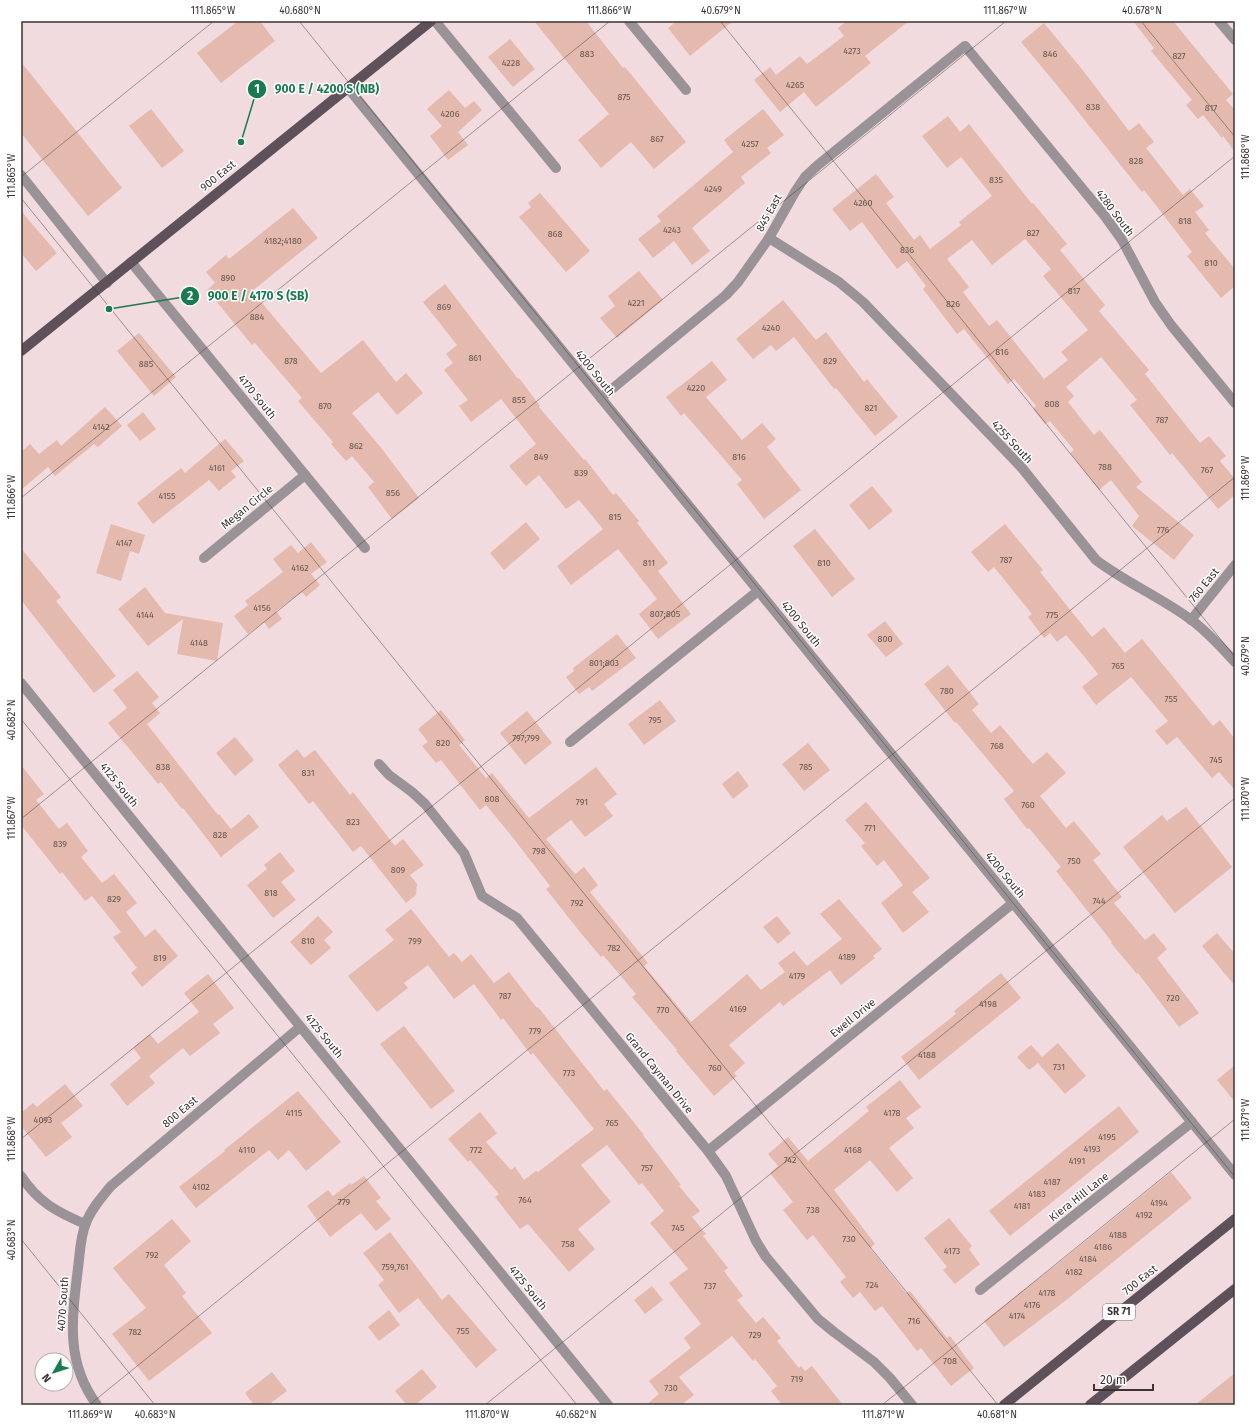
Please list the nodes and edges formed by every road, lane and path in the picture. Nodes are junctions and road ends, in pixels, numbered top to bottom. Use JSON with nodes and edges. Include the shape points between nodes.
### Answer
{"nodes":[{"id":1,"x":431,"y":21,"type":"edge"},
{"id":2,"x":435,"y":21,"type":"edge"},
{"id":3,"x":630,"y":21,"type":"edge"},
{"id":4,"x":1219,"y":21,"type":"edge"},
{"id":5,"x":1235,"y":40,"type":"edge"},
{"id":6,"x":965,"y":46,"type":"joint"},
{"id":7,"x":348,"y":88,"type":"junction"},
{"id":8,"x":686,"y":90,"type":"dead end"},
{"id":9,"x":556,"y":168,"type":"dead end"},
{"id":10,"x":21,"y":175,"type":"edge"},
{"id":11,"x":769,"y":238,"type":"junction"},
{"id":12,"x":131,"y":262,"type":"junction"},
{"id":13,"x":107,"y":282,"type":"junction"},
{"id":14,"x":21,"y":351,"type":"edge"},
{"id":15,"x":600,"y":398,"type":"junction"},
{"id":16,"x":1235,"y":403,"type":"edge"},
{"id":17,"x":305,"y":475,"type":"junction"},
{"id":18,"x":365,"y":548,"type":"dead end"},
{"id":19,"x":204,"y":558,"type":"dead end"},
{"id":20,"x":1235,"y":565,"type":"edge"},
{"id":21,"x":758,"y":591,"type":"junction"},
{"id":22,"x":1191,"y":620,"type":"junction"},
{"id":23,"x":1235,"y":662,"type":"edge"},
{"id":24,"x":21,"y":683,"type":"edge"},
{"id":25,"x":570,"y":742,"type":"dead end"},
{"id":26,"x":379,"y":764,"type":"dead end"},
{"id":27,"x":1013,"y":903,"type":"junction"},
{"id":28,"x":300,"y":1027,"type":"junction"},
{"id":29,"x":1192,"y":1122,"type":"junction"},
{"id":30,"x":708,"y":1151,"type":"junction"},
{"id":31,"x":1235,"y":1175,"type":"edge"},
{"id":32,"x":21,"y":1176,"type":"edge"},
{"id":33,"x":1235,"y":1219,"type":"edge"},
{"id":34,"x":85,"y":1224,"type":"junction"},
{"id":35,"x":1235,"y":1289,"type":"edge"},
{"id":36,"x":980,"y":1290,"type":"dead end"},
{"id":37,"x":97,"y":1405,"type":"edge"},
{"id":38,"x":608,"y":1405,"type":"edge"},
{"id":39,"x":912,"y":1405,"type":"edge"},
{"id":40,"x":1004,"y":1405,"type":"edge"},
{"id":41,"x":1090,"y":1405,"type":"edge"}],
"edges":[{"from":1,"to":7,"type":"main road","name":"900 East"},
{"from":2,"to":9,"type":"street"},
{"from":3,"to":8,"type":"street"},
{"from":4,"to":5,"type":"street"},
{"from":6,"to":11,"type":"street","name":"845 East","via":[[805,177]]},
{"from":6,"to":16,"type":"street","name":"4280 South","via":[[1104,216],[1122,240],[1155,302],[1171,325]]},
{"from":7,"to":12,"type":"main road","name":"900 East"},
{"from":7,"to":15,"type":"street","name":"4200 South"},
{"from":10,"to":13,"type":"street"},
{"from":11,"to":15,"type":"street","name":"845 East","via":[[726,295]]},
{"from":11,"to":22,"type":"street","name":"4255 South","via":[[839,282],[862,302],[1022,468],[1096,560]]},
{"from":12,"to":13,"type":"main road","name":"900 East"},
{"from":12,"to":17,"type":"street","name":"4170 South"},
{"from":13,"to":14,"type":"main road","name":"900 East"},
{"from":15,"to":21,"type":"street","name":"4200 South"},
{"from":17,"to":18,"type":"street","name":"4170 South"},
{"from":17,"to":19,"type":"street","name":"Megan Circle"},
{"from":20,"to":22,"type":"street","name":"760 East"},
{"from":21,"to":25,"type":"street"},
{"from":21,"to":27,"type":"street","name":"4200 South"},
{"from":22,"to":23,"type":"street","name":"4255 South","via":[[1214,639]]},
{"from":24,"to":28,"type":"street","name":"4125 South"},
{"from":26,"to":30,"type":"street","name":"Grand Cayman Drive","via":[[425,804],[464,853],[482,896],[517,918]]},
{"from":27,"to":29,"type":"street","name":"4200 South"},
{"from":27,"to":30,"type":"street","name":"Ewell Drive"},
{"from":28,"to":34,"type":"street","name":"800 East","via":[[112,1186],[96,1204]]},
{"from":28,"to":38,"type":"street","name":"4125 South"},
{"from":29,"to":31,"type":"street","name":"4200 South"},
{"from":29,"to":36,"type":"street","name":"Kiera Hill Lane"},
{"from":30,"to":39,"type":"street","name":"Grand Cayman Drive","via":[[726,1176],[766,1257],[818,1319],[874,1362]]},
{"from":32,"to":34,"type":"street","via":[[42,1201],[60,1213]]},
{"from":33,"to":40,"type":"main road","name":"700 East","number":"SR 71"},
{"from":34,"to":37,"type":"street","name":"4070 South","via":[[72,1333],[76,1366],[88,1393]]},
{"from":35,"to":41,"type":"main road"}]}
